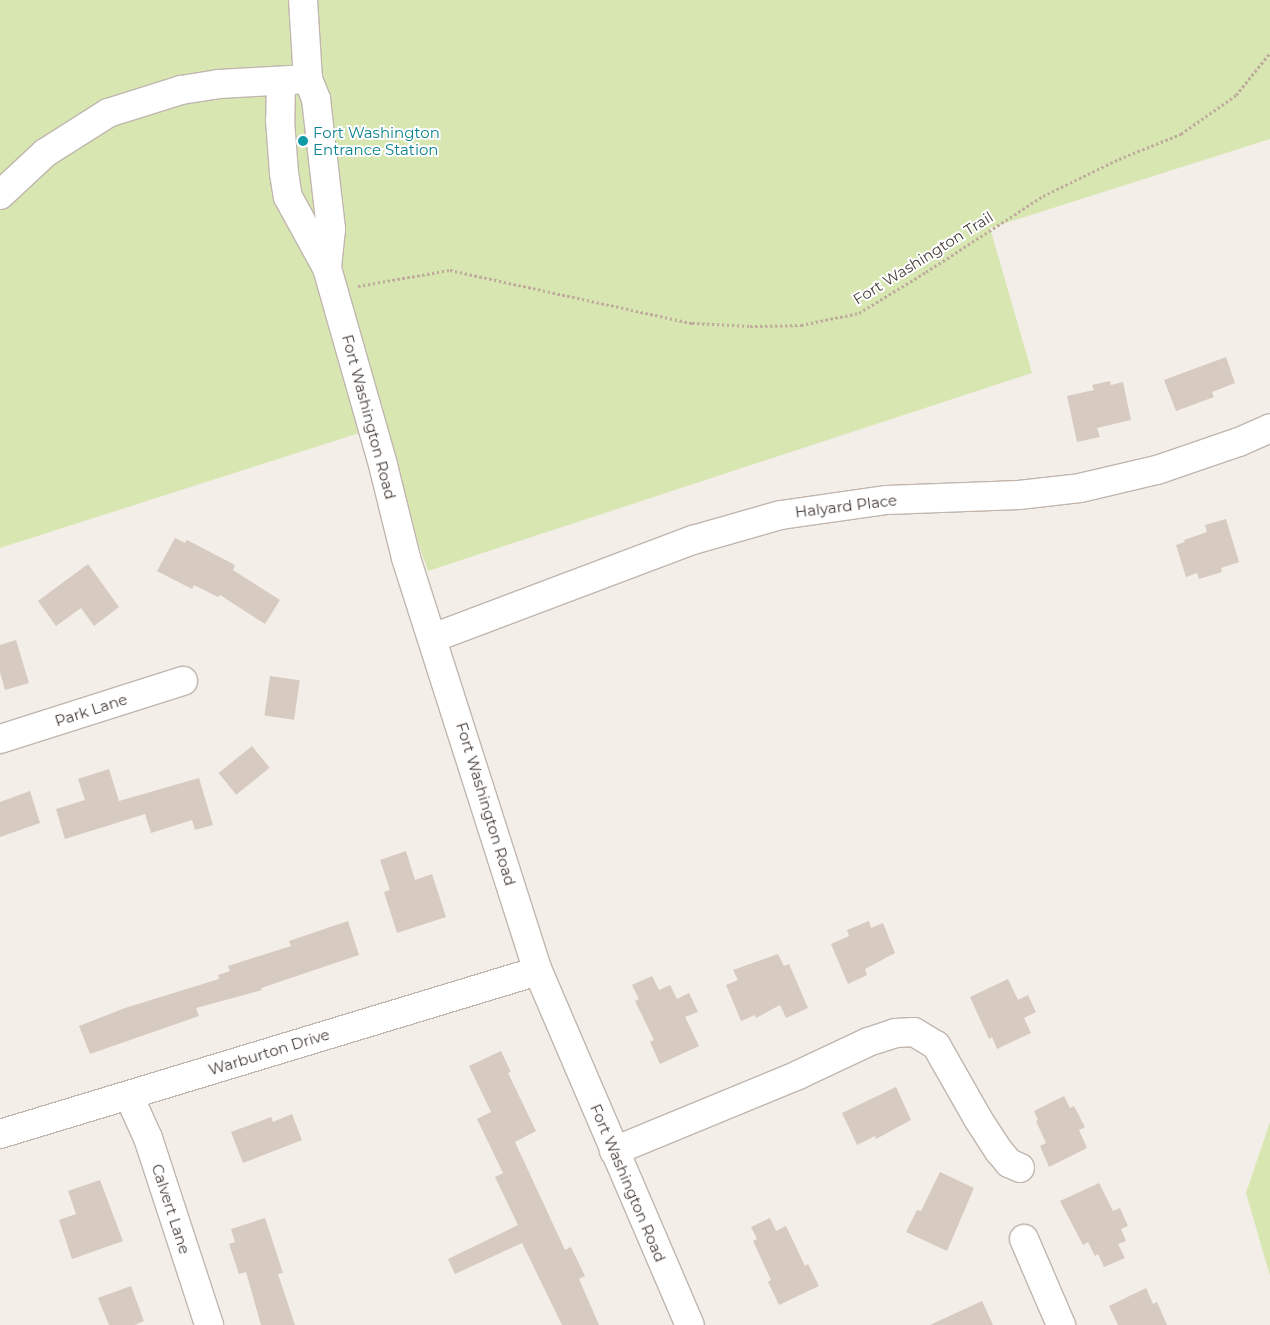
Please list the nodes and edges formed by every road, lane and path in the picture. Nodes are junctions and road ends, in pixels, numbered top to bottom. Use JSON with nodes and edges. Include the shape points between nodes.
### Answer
{"nodes":[{"id":1,"x":303,"y":0,"type":"edge"},
{"id":2,"x":1270,"y":53,"type":"edge"},
{"id":3,"x":308,"y":78,"type":"junction"},
{"id":4,"x":281,"y":81,"type":"junction"},
{"id":5,"x":324,"y":169,"type":"junction"},
{"id":6,"x":284,"y":173,"type":"junction"},
{"id":7,"x":0,"y":195,"type":"edge"},
{"id":8,"x":330,"y":279,"type":"junction"},
{"id":9,"x":1270,"y":428,"type":"edge"},
{"id":10,"x":433,"y":638,"type":"junction"},
{"id":11,"x":182,"y":681,"type":"dead end"},
{"id":12,"x":0,"y":739,"type":"edge"},
{"id":13,"x":538,"y":971,"type":"junction"},
{"id":14,"x":129,"y":1096,"type":"junction"},
{"id":15,"x":0,"y":1134,"type":"edge"},
{"id":16,"x":614,"y":1150,"type":"junction"},
{"id":17,"x":1020,"y":1168,"type":"dead end"},
{"id":18,"x":1024,"y":1239,"type":"dead end"},
{"id":19,"x":209,"y":1325,"type":"edge"},
{"id":20,"x":690,"y":1325,"type":"edge"},
{"id":21,"x":1061,"y":1325,"type":"edge"}],
"edges":[{"from":1,"to":3,"type":"street","name":"Fort Washington Road"},
{"from":2,"to":8,"type":"path","name":"Fort Washington Trail","via":[[1236,94],[1181,134],[1119,159],[1043,196],[859,312],[801,325],[692,323],[450,270]]},
{"from":3,"to":4,"type":"street"},
{"from":3,"to":5,"type":"street","name":"Fort Washington Road","via":[[316,99]]},
{"from":4,"to":6,"type":"street","name":"Fort Washington Road"},
{"from":4,"to":7,"type":"street","via":[[219,84],[181,90],[108,113],[45,153]]},
{"from":5,"to":6,"type":"street"},
{"from":5,"to":8,"type":"street","name":"Fort Washington Road","via":[[331,229]]},
{"from":6,"to":8,"type":"street","name":"Fort Washington Road","via":[[288,197]]},
{"from":8,"to":10,"type":"street","name":"Fort Washington Road","via":[[406,558]]},
{"from":9,"to":10,"type":"street","name":"Halyard Place","via":[[1156,470],[1080,488],[1019,495],[887,500],[781,515],[693,540]]},
{"from":10,"to":13,"type":"street","name":"Fort Washington Road"},
{"from":11,"to":12,"type":"street","name":"Park Lane"},
{"from":13,"to":14,"type":"street","name":"Warburton Drive"},
{"from":13,"to":16,"type":"street","name":"Fort Washington Road"},
{"from":14,"to":15,"type":"street","name":"Warburton Drive"},
{"from":14,"to":19,"type":"street","name":"Calvert Lane","via":[[148,1138]]},
{"from":16,"to":17,"type":"street","via":[[798,1075],[868,1042],[895,1033],[914,1032],[936,1045],[999,1151],[1009,1163]]},
{"from":16,"to":20,"type":"street","name":"Fort Washington Road"},
{"from":18,"to":21,"type":"street"}]}
